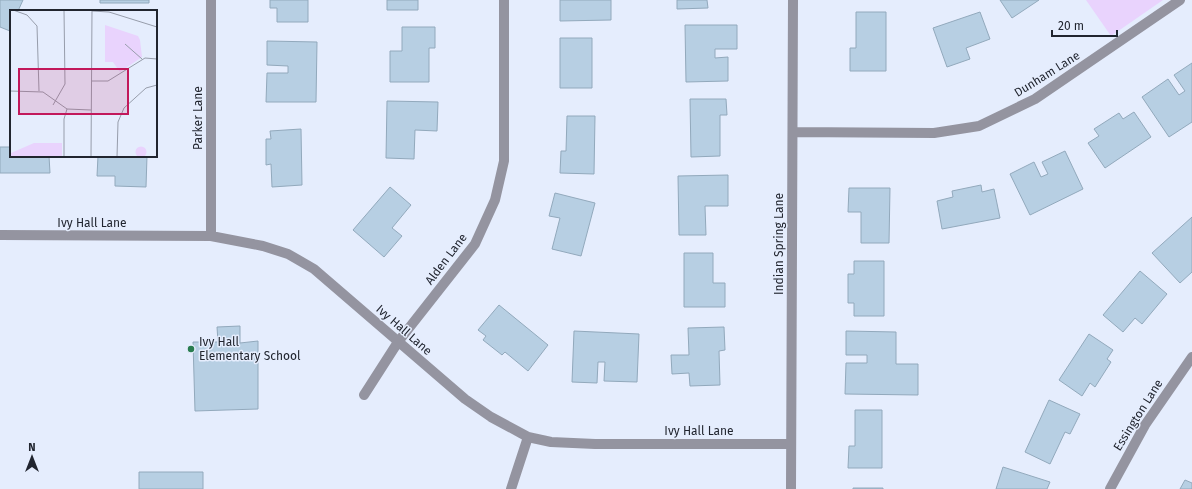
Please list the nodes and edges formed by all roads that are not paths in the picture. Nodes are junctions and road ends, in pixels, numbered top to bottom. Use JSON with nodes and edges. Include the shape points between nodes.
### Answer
{"nodes":[{"id":1,"x":211,"y":0,"type":"edge"},
{"id":2,"x":504,"y":0,"type":"edge"},
{"id":3,"x":793,"y":0,"type":"edge"},
{"id":4,"x":1180,"y":0,"type":"edge"},
{"id":5,"x":792,"y":132,"type":"junction"},
{"id":6,"x":0,"y":235,"type":"edge"},
{"id":7,"x":211,"y":236,"type":"junction"},
{"id":8,"x":398,"y":342,"type":"junction"},
{"id":9,"x":1192,"y":356,"type":"edge"},
{"id":10,"x":364,"y":395,"type":"dead end"},
{"id":11,"x":528,"y":437,"type":"junction"},
{"id":12,"x":791,"y":444,"type":"junction"},
{"id":13,"x":511,"y":489,"type":"edge"},
{"id":14,"x":791,"y":489,"type":"edge"},
{"id":15,"x":1110,"y":489,"type":"edge"}],
"edges":[{"from":1,"to":7,"type":"street","name":"Parker Lane"},
{"from":2,"to":8,"type":"street","name":"Alden Lane","via":[[504,161],[495,200],[475,244]]},
{"from":3,"to":5,"type":"street","name":"Indian Spring Lane"},
{"from":4,"to":5,"type":"street","name":"Dunham Lane","via":[[1035,99],[979,126],[934,133]]},
{"from":5,"to":12,"type":"street","name":"Indian Spring Lane"},
{"from":6,"to":7,"type":"street","name":"Ivy Hall Lane"},
{"from":7,"to":8,"type":"street","name":"Ivy Hall Lane","via":[[263,246],[288,254],[314,269]]},
{"from":8,"to":10,"type":"street","name":"Alden Lane"},
{"from":8,"to":11,"type":"street","name":"Ivy Hall Lane","via":[[465,399]]},
{"from":9,"to":15,"type":"street","name":"Essington Lane","via":[[1145,425]]},
{"from":11,"to":12,"type":"street","name":"Ivy Hall Lane","via":[[551,442],[595,444]]},
{"from":11,"to":13,"type":"street"},
{"from":12,"to":14,"type":"street","name":"Indian Spring Lane"}]}
